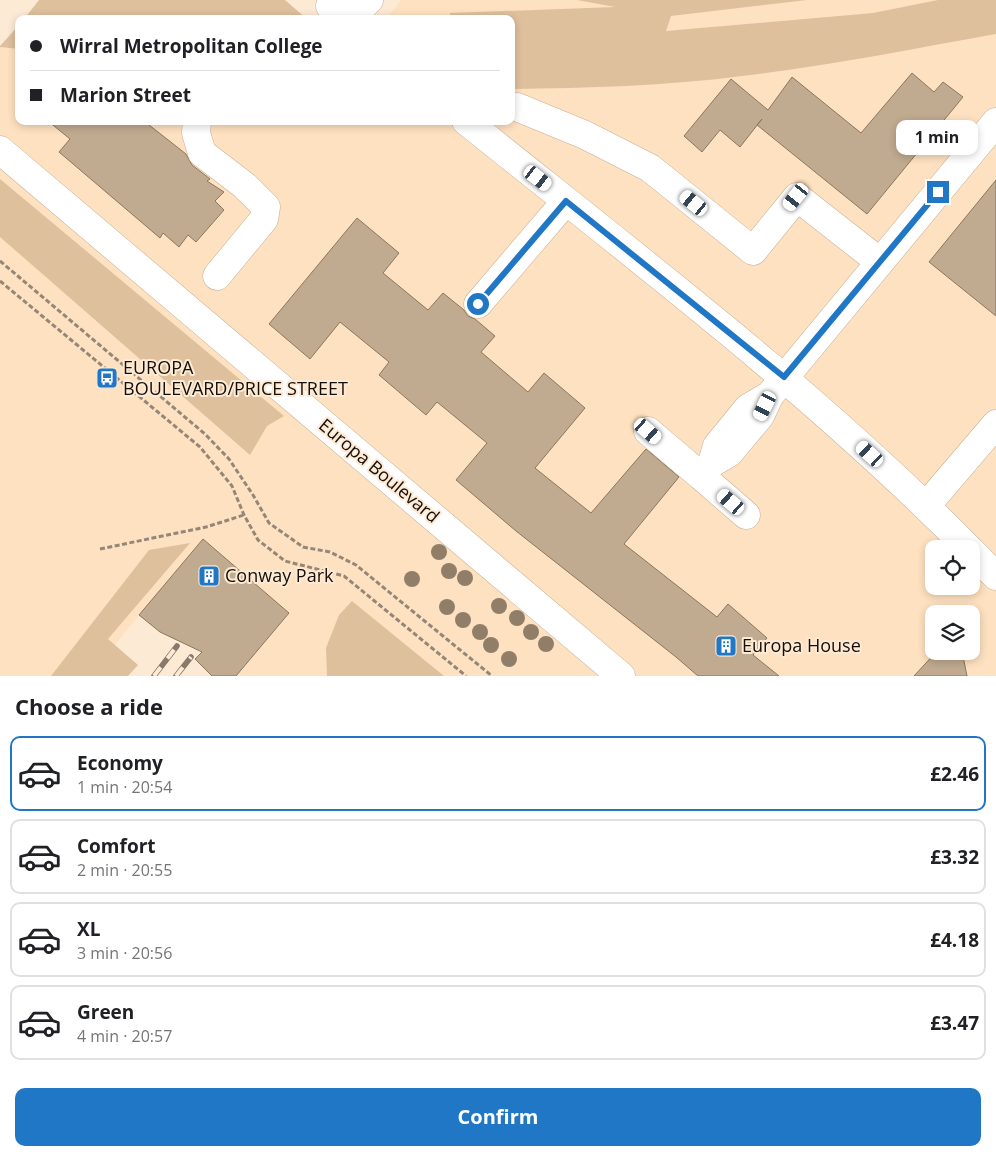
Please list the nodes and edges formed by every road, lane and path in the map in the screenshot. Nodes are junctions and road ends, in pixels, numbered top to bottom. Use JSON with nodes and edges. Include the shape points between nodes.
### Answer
{"nodes":[{"id":1,"x":517,"y":107,"type":"dead end"},
{"id":2,"x":996,"y":122,"type":"edge"},
{"id":3,"x":197,"y":125,"type":"edge"},
{"id":4,"x":471,"y":125,"type":"edge"},
{"id":5,"x":0,"y":150,"type":"edge"},
{"id":6,"x":566,"y":201,"type":"junction"},
{"id":7,"x":0,"y":261,"type":"edge"},
{"id":8,"x":880,"y":262,"type":"junction"},
{"id":9,"x":217,"y":276,"type":"dead end"},
{"id":10,"x":0,"y":281,"type":"edge"},
{"id":11,"x":478,"y":304,"type":"dead end"},
{"id":12,"x":777,"y":386,"type":"junction"},
{"id":13,"x":996,"y":424,"type":"edge"},
{"id":14,"x":648,"y":431,"type":"dead end"},
{"id":15,"x":706,"y":470,"type":"junction"},
{"id":16,"x":926,"y":506,"type":"junction"},
{"id":17,"x":244,"y":515,"type":"junction"},
{"id":18,"x":746,"y":515,"type":"dead end"},
{"id":19,"x":960,"y":540,"type":"edge"},
{"id":20,"x":100,"y":549,"type":"dead end"},
{"id":21,"x":980,"y":560,"type":"edge"},
{"id":22,"x":996,"y":576,"type":"edge"},
{"id":23,"x":466,"y":676,"type":"edge"},
{"id":24,"x":492,"y":676,"type":"edge"},
{"id":25,"x":621,"y":676,"type":"edge"}],
"edges":[{"from":1,"to":8,"type":"street","via":[[584,134],[650,168],[752,251],[796,197]]},
{"from":2,"to":8,"type":"street"},
{"from":3,"to":9,"type":"street","via":[[202,153],[245,186],[266,208],[264,219]]},
{"from":4,"to":6,"type":"street"},
{"from":5,"to":25,"type":"street","name":"Europa Boulevard"},
{"from":6,"to":11,"type":"street"},
{"from":6,"to":12,"type":"street"},
{"from":7,"to":24,"type":"path","via":[[205,434],[229,460],[268,523],[303,547],[330,552],[356,565]]},
{"from":8,"to":12,"type":"street"},
{"from":10,"to":17,"type":"path","via":[[200,447],[232,486]]},
{"from":12,"to":15,"type":"street","via":[[760,416],[729,453]]},
{"from":12,"to":16,"type":"street"},
{"from":13,"to":16,"type":"street"},
{"from":14,"to":15,"type":"street"},
{"from":15,"to":18,"type":"street"},
{"from":16,"to":19,"type":"street"},
{"from":17,"to":20,"type":"path","via":[[206,527]]},
{"from":17,"to":23,"type":"path","via":[[258,540],[285,561],[344,576]]},
{"from":21,"to":22,"type":"street"}]}
